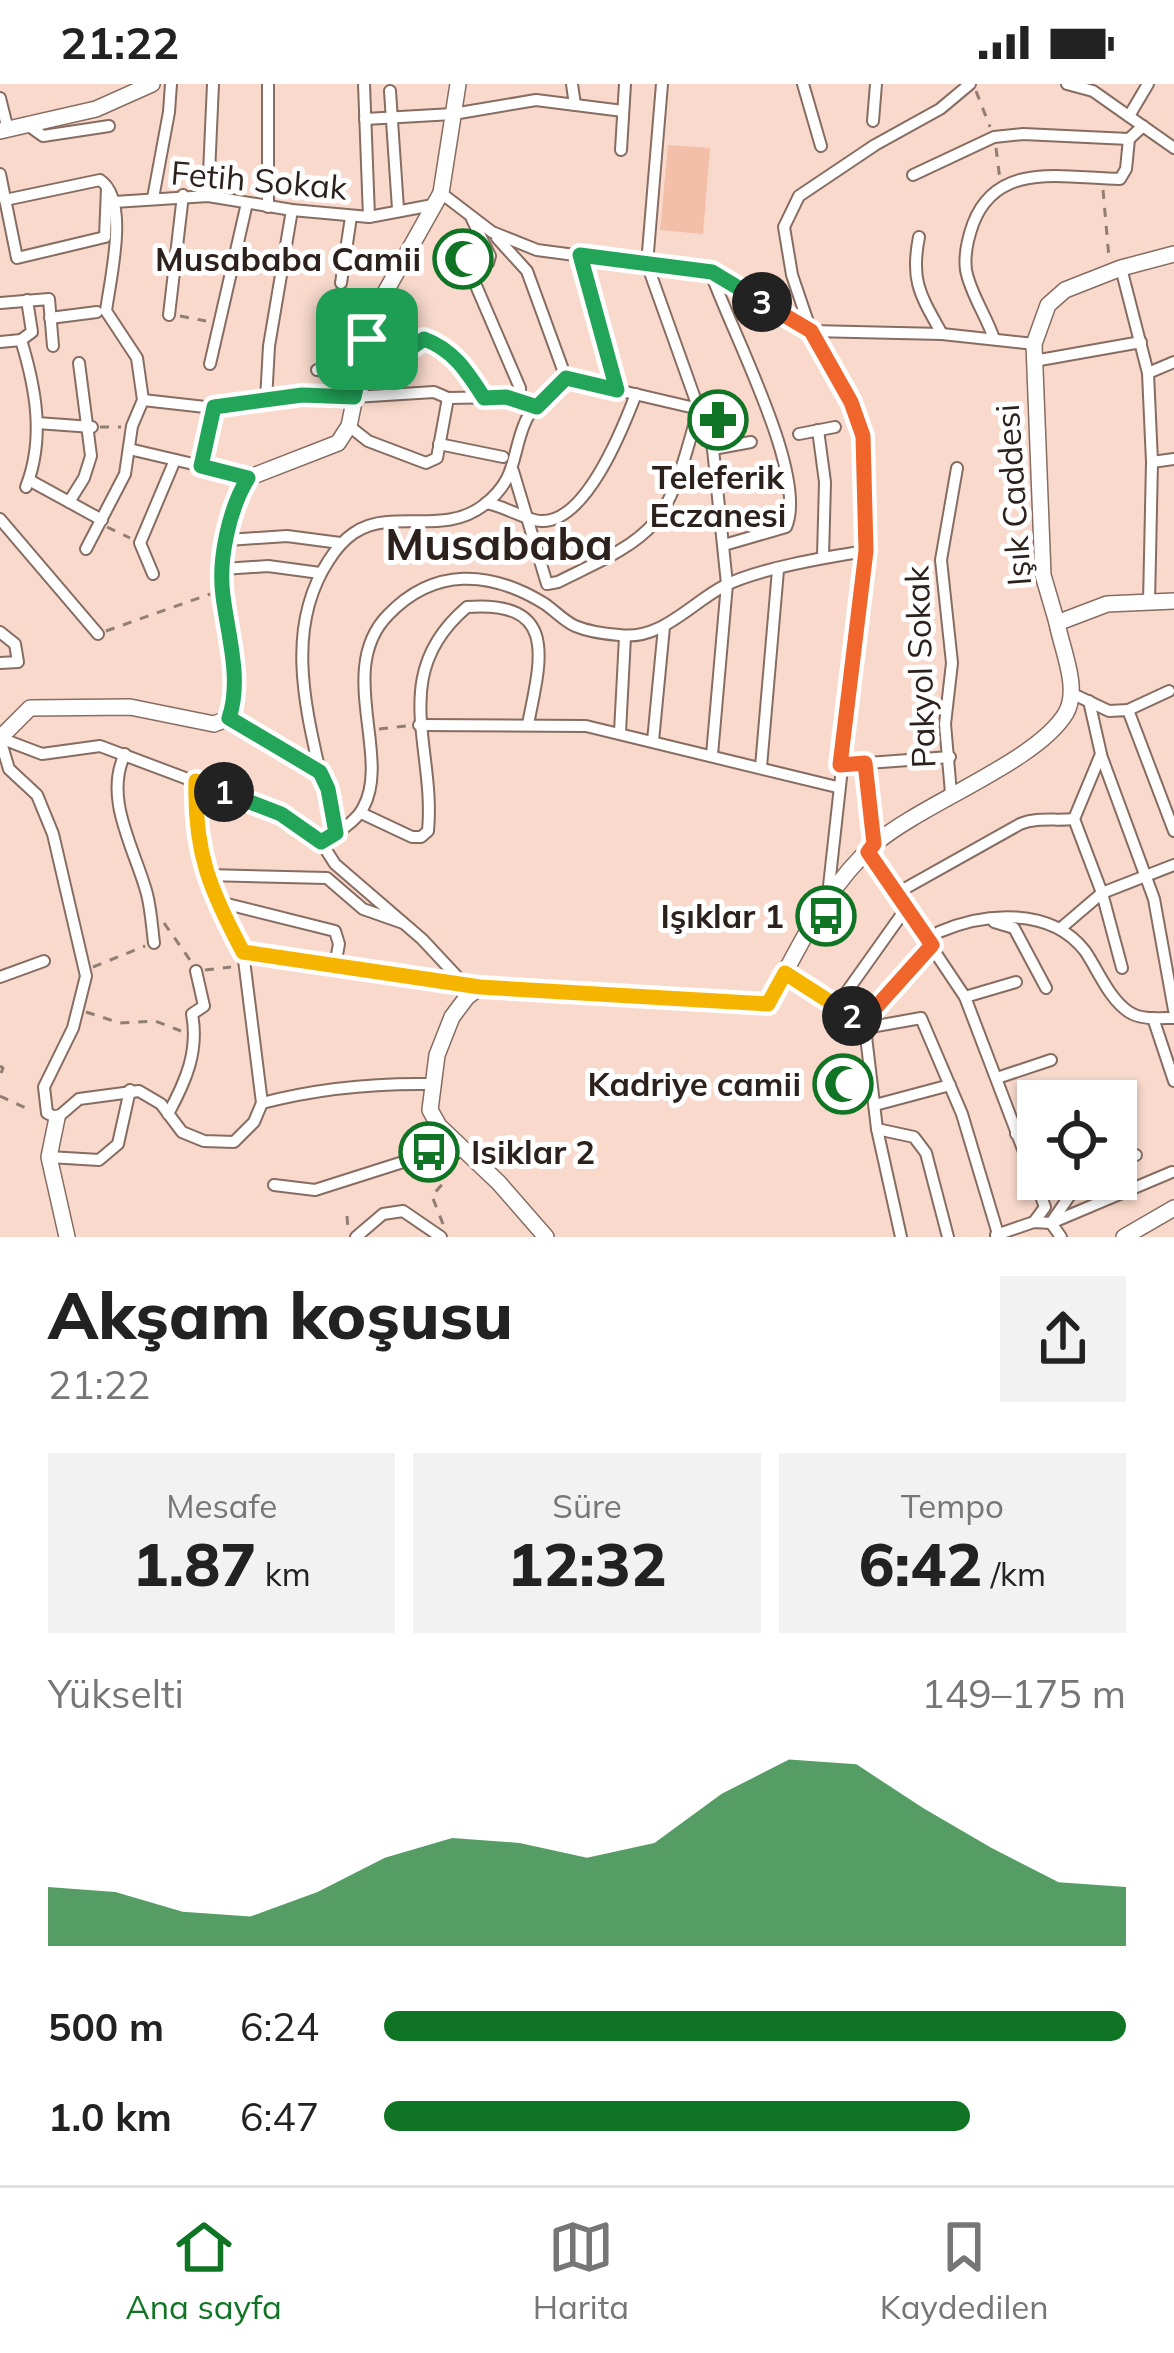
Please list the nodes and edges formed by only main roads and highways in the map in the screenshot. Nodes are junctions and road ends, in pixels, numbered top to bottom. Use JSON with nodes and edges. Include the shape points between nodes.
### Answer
{"nodes":[{"id":1,"x":152,"y":84,"type":"edge"},
{"id":2,"x":458,"y":84,"type":"edge"},
{"id":3,"x":130,"y":89,"type":"edge"},
{"id":4,"x":4,"y":131,"type":"edge"},
{"id":5,"x":1174,"y":254,"type":"edge"},
{"id":6,"x":1174,"y":601,"type":"edge"},
{"id":7,"x":1058,"y":623,"type":"junction"},
{"id":8,"x":0,"y":738,"type":"edge"},
{"id":9,"x":52,"y":1116,"type":"road end"},
{"id":10,"x":1174,"y":1208,"type":"edge"},
{"id":11,"x":67,"y":1237,"type":"edge"},
{"id":12,"x":547,"y":1237,"type":"edge"},
{"id":13,"x":1124,"y":1237,"type":"edge"}],
"edges":[{"from":1,"to":3,"type":"main road"},
{"from":2,"to":8,"type":"main road","via":[[437,199],[381,300],[349,426],[338,443],[248,478],[237,495],[222,591],[234,688],[229,718],[214,724],[130,707],[30,707]]},
{"from":3,"to":4,"type":"main road","via":[[97,109]]},
{"from":5,"to":7,"type":"main road","name":"Işık Caddesi","via":[[1065,290],[1048,304],[1034,352],[1043,575]]},
{"from":6,"to":7,"type":"main road","via":[[1107,604]]},
{"from":7,"to":12,"type":"main road","name":"Işık Caddesi","via":[[1081,698],[1040,743],[871,848],[828,896],[768,1004],[472,986],[452,1018],[430,1111]]},
{"from":9,"to":11,"type":"main road","via":[[49,1157]]},
{"from":10,"to":13,"type":"main road"}]}
